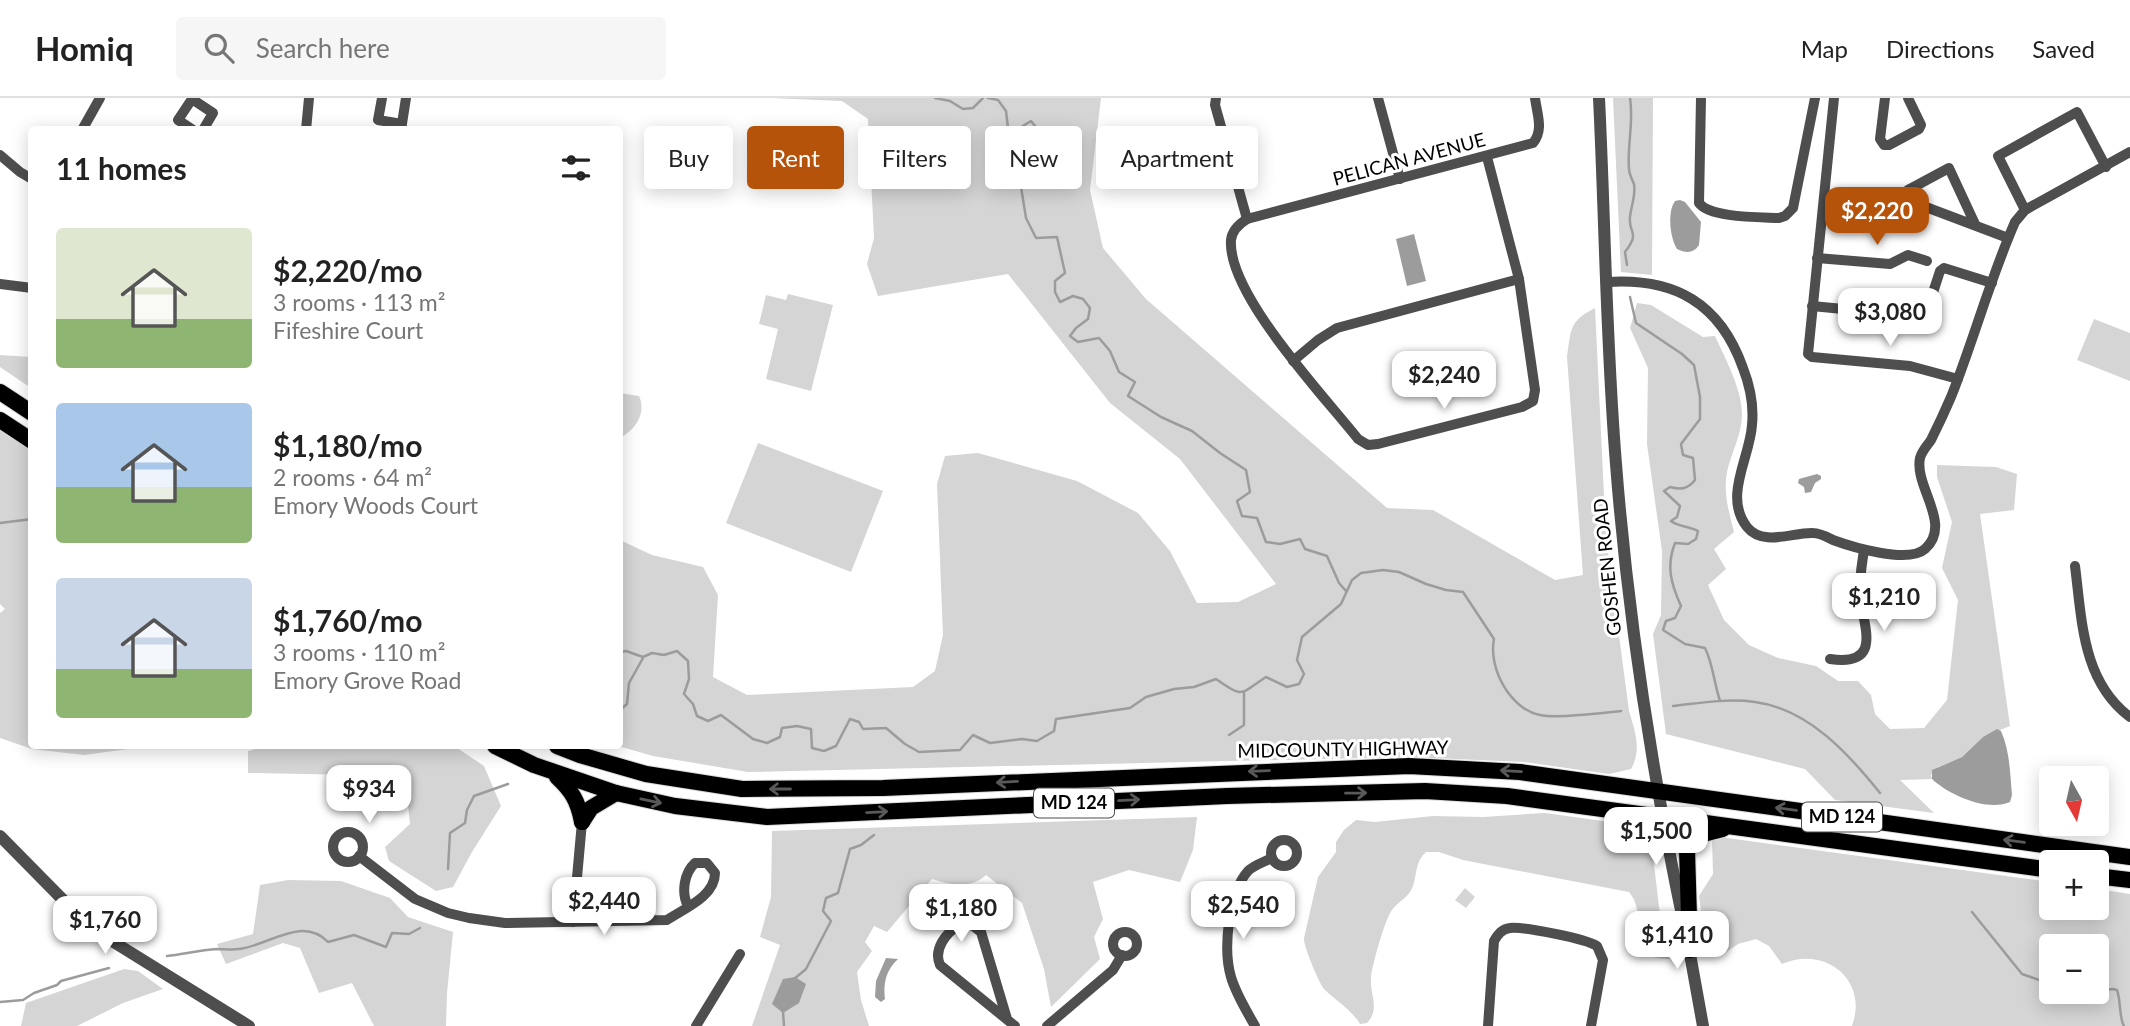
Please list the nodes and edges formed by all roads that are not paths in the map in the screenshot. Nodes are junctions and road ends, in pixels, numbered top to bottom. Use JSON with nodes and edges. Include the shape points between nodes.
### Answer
{"nodes":[{"id":1,"x":100,"y":98,"type":"edge"},
{"id":2,"x":309,"y":98,"type":"edge"},
{"id":3,"x":382,"y":98,"type":"edge"},
{"id":4,"x":406,"y":98,"type":"edge"},
{"id":5,"x":1216,"y":98,"type":"edge"},
{"id":6,"x":1378,"y":98,"type":"edge"},
{"id":7,"x":1535,"y":98,"type":"edge"},
{"id":8,"x":1599,"y":98,"type":"edge"},
{"id":9,"x":1701,"y":98,"type":"edge"},
{"id":10,"x":1815,"y":98,"type":"edge"},
{"id":11,"x":1834,"y":98,"type":"edge"},
{"id":12,"x":1885,"y":98,"type":"edge"},
{"id":13,"x":1908,"y":98,"type":"edge"},
{"id":14,"x":84,"y":126,"type":"edge"},
{"id":15,"x":187,"y":126,"type":"edge"},
{"id":16,"x":206,"y":126,"type":"edge"},
{"id":17,"x":306,"y":126,"type":"edge"},
{"id":18,"x":398,"y":126,"type":"edge"},
{"id":19,"x":401,"y":126,"type":"edge"},
{"id":20,"x":2130,"y":152,"type":"edge"},
{"id":21,"x":0,"y":155,"type":"edge"},
{"id":22,"x":1488,"y":157,"type":"junction"},
{"id":23,"x":2106,"y":167,"type":"junction"},
{"id":24,"x":28,"y":177,"type":"edge"},
{"id":25,"x":1400,"y":179,"type":"junction"},
{"id":26,"x":2025,"y":210,"type":"junction"},
{"id":27,"x":1247,"y":219,"type":"junction"},
{"id":28,"x":1975,"y":223,"type":"junction"},
{"id":29,"x":2008,"y":238,"type":"junction"},
{"id":30,"x":1817,"y":258,"type":"junction"},
{"id":31,"x":1927,"y":261,"type":"dead end"},
{"id":32,"x":1519,"y":279,"type":"junction"},
{"id":33,"x":1608,"y":282,"type":"junction"},
{"id":34,"x":1992,"y":283,"type":"junction"},
{"id":35,"x":0,"y":284,"type":"edge"},
{"id":36,"x":28,"y":288,"type":"edge"},
{"id":37,"x":1812,"y":306,"type":"junction"},
{"id":38,"x":1293,"y":360,"type":"junction"},
{"id":39,"x":1958,"y":379,"type":"junction"},
{"id":40,"x":0,"y":393,"type":"edge"},
{"id":41,"x":28,"y":410,"type":"edge"},
{"id":42,"x":0,"y":420,"type":"edge"},
{"id":43,"x":28,"y":438,"type":"edge"},
{"id":44,"x":1864,"y":550,"type":"junction"},
{"id":45,"x":2075,"y":566,"type":"dead end"},
{"id":46,"x":1830,"y":659,"type":"dead end"},
{"id":47,"x":2130,"y":717,"type":"edge"},
{"id":48,"x":502,"y":749,"type":"edge"},
{"id":49,"x":565,"y":749,"type":"edge"},
{"id":50,"x":552,"y":772,"type":"junction"},
{"id":51,"x":1658,"y":791,"type":"junction"},
{"id":52,"x":616,"y":793,"type":"junction"},
{"id":53,"x":1663,"y":818,"type":"junction"},
{"id":54,"x":582,"y":822,"type":"junction"},
{"id":55,"x":1730,"y":827,"type":"junction"},
{"id":56,"x":0,"y":836,"type":"edge"},
{"id":57,"x":359,"y":856,"type":"dead end"},
{"id":58,"x":2130,"y":857,"type":"edge"},
{"id":59,"x":1272,"y":858,"type":"dead end"},
{"id":60,"x":2039,"y":868,"type":"edge"},
{"id":61,"x":2109,"y":878,"type":"edge"},
{"id":62,"x":2130,"y":880,"type":"edge"},
{"id":63,"x":688,"y":905,"type":"dead end"},
{"id":64,"x":573,"y":922,"type":"junction"},
{"id":65,"x":1690,"y":950,"type":"junction"},
{"id":66,"x":740,"y":954,"type":"dead end"},
{"id":67,"x":1122,"y":956,"type":"dead end"},
{"id":68,"x":1011,"y":1022,"type":"edge"},
{"id":69,"x":249,"y":1026,"type":"edge"},
{"id":70,"x":696,"y":1026,"type":"edge"},
{"id":71,"x":1047,"y":1026,"type":"edge"},
{"id":72,"x":1255,"y":1026,"type":"edge"},
{"id":73,"x":1488,"y":1026,"type":"edge"},
{"id":74,"x":1591,"y":1026,"type":"edge"},
{"id":75,"x":1703,"y":1026,"type":"edge"}],
"edges":[{"from":1,"to":14,"type":"street"},
{"from":2,"to":17,"type":"street"},
{"from":3,"to":18,"type":"street","via":[[378,120]]},
{"from":4,"to":19,"type":"street"},
{"from":5,"to":27,"type":"street"},
{"from":6,"to":25,"type":"street"},
{"from":7,"to":22,"type":"street","name":"PELICAN AVENUE","via":[[1539,136],[1533,143]]},
{"from":8,"to":33,"type":"street","name":"GOSHEN ROAD"},
{"from":9,"to":10,"type":"street","via":[[1702,208],[1779,218],[1793,208]]},
{"from":11,"to":30,"type":"street"},
{"from":12,"to":13,"type":"street","via":[[1880,139],[1884,145],[1922,125]]},
{"from":15,"to":16,"type":"street","via":[[178,120],[192,99],[214,113]]},
{"from":20,"to":23,"type":"street"},
{"from":21,"to":24,"type":"street"},
{"from":22,"to":25,"type":"street","name":"PELICAN AVENUE"},
{"from":22,"to":32,"type":"street"},
{"from":23,"to":26,"type":"street"},
{"from":23,"to":26,"type":"street","via":[[2077,112],[1998,156]]},
{"from":25,"to":27,"type":"street","name":"PELICAN AVENUE"},
{"from":26,"to":29,"type":"street"},
{"from":27,"to":38,"type":"street","via":[[1231,238],[1238,272]]},
{"from":28,"to":28,"type":"street","via":[[1910,201],[1906,194],[1950,169]]},
{"from":28,"to":29,"type":"street"},
{"from":29,"to":34,"type":"street"},
{"from":30,"to":31,"type":"street","via":[[1890,264],[1908,255]]},
{"from":30,"to":37,"type":"street"},
{"from":32,"to":38,"type":"street","via":[[1337,328]]},
{"from":32,"to":38,"type":"street","via":[[1535,390],[1533,401],[1522,407],[1368,445],[1358,439]]},
{"from":33,"to":44,"type":"street","via":[[1637,281],[1673,290],[1698,304],[1726,329],[1751,399],[1752,424],[1738,485],[1741,514],[1748,528],[1762,537],[1818,534]]},
{"from":33,"to":51,"type":"street","name":"GOSHEN ROAD","via":[[1615,450],[1627,578]]},
{"from":34,"to":37,"type":"street","via":[[1944,268],[1924,317]]},
{"from":34,"to":39,"type":"street"},
{"from":35,"to":36,"type":"street"},
{"from":37,"to":39,"type":"street","via":[[1808,354],[1910,366]]},
{"from":39,"to":44,"type":"street","via":[[1920,460],[1934,517],[1932,541],[1913,554]]},
{"from":40,"to":41,"type":"main road"},
{"from":42,"to":43,"type":"main road"},
{"from":44,"to":46,"type":"street","via":[[1860,596],[1867,645],[1849,660]]},
{"from":45,"to":47,"type":"street","via":[[2092,667],[2111,699]]},
{"from":48,"to":50,"type":"main road","number":"MD 124"},
{"from":51,"to":49,"type":"main road","name":"MIDCOUNTY HIGHWAY","number":"MD 124","one_way":true,"via":[[1520,772],[1409,766],[884,788],[742,789],[646,774]]},
{"from":50,"to":52,"type":"main road","number":"MD 124"},
{"from":50,"to":54,"type":"main road","via":[[572,792]]},
{"from":51,"to":53,"type":"street","name":"GOSHEN ROAD"},
{"from":58,"to":51,"type":"main road","name":"MIDCOUNTY HIGHWAY","number":"MD 124","one_way":true},
{"from":52,"to":53,"type":"main road","number":"MD 124","one_way":true,"via":[[675,806],[767,817],[1425,791],[1507,796]]},
{"from":52,"to":54,"type":"main road","via":[[591,808]]},
{"from":53,"to":55,"type":"main road","number":"MD 124"},
{"from":53,"to":65,"type":"street","name":"GOSHEN ROAD"},
{"from":54,"to":64,"type":"street"},
{"from":55,"to":60,"type":"main road","number":"MD 124"},
{"from":55,"to":65,"type":"main road","via":[[1699,835],[1687,850]]},
{"from":56,"to":69,"type":"street","via":[[104,936]]},
{"from":57,"to":64,"type":"street","via":[[415,899],[448,913],[505,923]]},
{"from":59,"to":72,"type":"street","via":[[1245,875],[1228,927],[1232,979]]},
{"from":61,"to":62,"type":"main road"},
{"from":63,"to":64,"type":"street","via":[[663,921]]},
{"from":65,"to":75,"type":"street","name":"GOSHEN ROAD"},
{"from":66,"to":70,"type":"street"},
{"from":67,"to":71,"type":"street","via":[[1113,970]]},
{"from":68,"to":68,"type":"street","via":[[940,965],[939,947],[960,924],[971,924],[981,932]]},
{"from":73,"to":74,"type":"street","via":[[1494,941],[1502,931],[1515,928],[1597,946],[1603,963]]}]}
